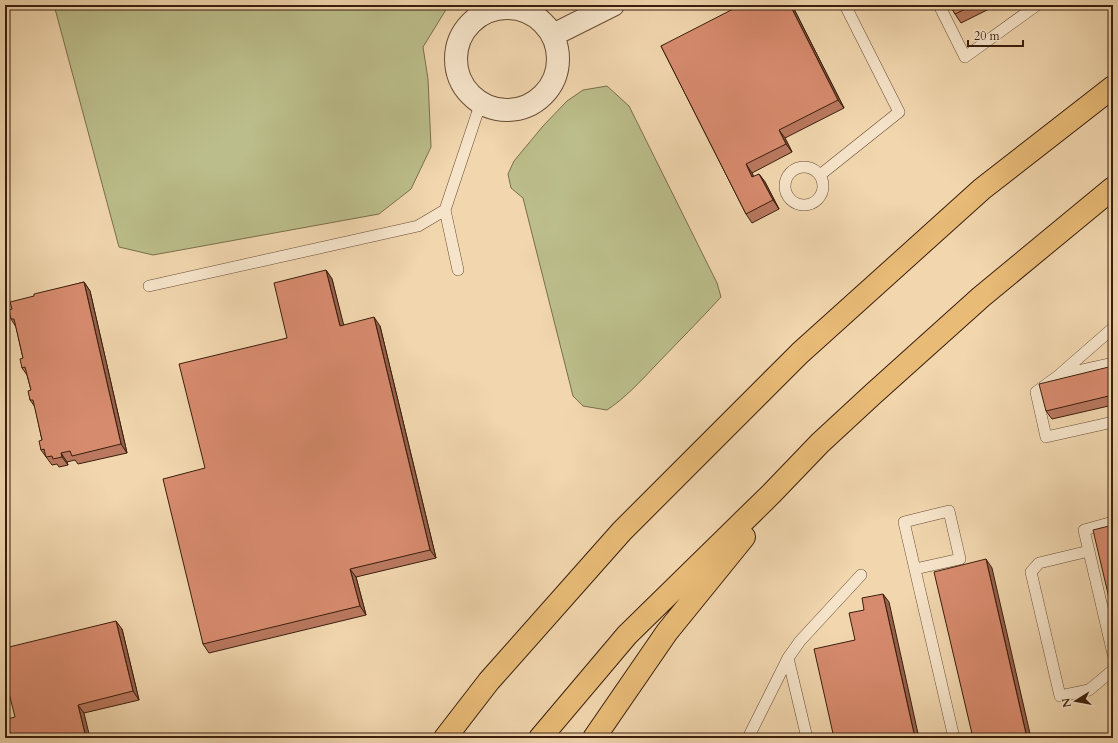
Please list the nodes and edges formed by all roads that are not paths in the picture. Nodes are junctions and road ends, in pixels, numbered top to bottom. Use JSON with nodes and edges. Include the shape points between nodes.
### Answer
{"nodes":[{"id":1,"x":613,"y":5,"type":"edge"},
{"id":2,"x":845,"y":5,"type":"edge"},
{"id":3,"x":938,"y":5,"type":"edge"},
{"id":4,"x":1037,"y":5,"type":"edge"},
{"id":5,"x":553,"y":35,"type":"junction"},
{"id":6,"x":1113,"y":87,"type":"edge"},
{"id":7,"x":481,"y":102,"type":"junction"},
{"id":8,"x":820,"y":175,"type":"dead end"},
{"id":9,"x":1113,"y":188,"type":"edge"},
{"id":10,"x":445,"y":210,"type":"junction"},
{"id":11,"x":458,"y":270,"type":"dead end"},
{"id":12,"x":149,"y":286,"type":"dead end"},
{"id":13,"x":1113,"y":328,"type":"edge"},
{"id":14,"x":1113,"y":363,"type":"edge"},
{"id":15,"x":1058,"y":376,"type":"junction"},
{"id":16,"x":1113,"y":422,"type":"edge"},
{"id":17,"x":771,"y":494,"type":"junction"},
{"id":18,"x":1113,"y":522,"type":"edge"},
{"id":19,"x":1089,"y":551,"type":"junction"},
{"id":20,"x":915,"y":569,"type":"junction"},
{"id":21,"x":861,"y":575,"type":"dead end"},
{"id":22,"x":1113,"y":654,"type":"edge"},
{"id":23,"x":788,"y":658,"type":"junction"},
{"id":24,"x":1113,"y":670,"type":"edge"},
{"id":25,"x":445,"y":738,"type":"edge"},
{"id":26,"x":540,"y":738,"type":"edge"},
{"id":27,"x":594,"y":738,"type":"edge"},
{"id":28,"x":748,"y":738,"type":"edge"},
{"id":29,"x":807,"y":738,"type":"edge"},
{"id":30,"x":954,"y":738,"type":"edge"}],
"edges":[{"from":1,"to":5,"type":"street"},
{"from":2,"to":8,"type":"lane","via":[[899,112]]},
{"from":3,"to":4,"type":"lane","via":[[965,57]]},
{"from":5,"to":7,"type":"street","via":[[558,55],[556,75],[546,92],[530,105],[511,110],[491,108]]},
{"from":5,"to":7,"type":"street","via":[[540,20],[522,10],[503,8],[483,13],[468,26],[458,43],[456,63],[461,82],[474,98]]},
{"from":6,"to":25,"type":"highway","via":[[982,189],[800,353],[622,530],[489,680]]},
{"from":7,"to":10,"type":"lane"},
{"from":9,"to":17,"type":"highway","via":[[975,302],[820,443]]},
{"from":10,"to":11,"type":"lane"},
{"from":10,"to":12,"type":"lane","via":[[418,226]]},
{"from":13,"to":15,"type":"lane"},
{"from":14,"to":15,"type":"lane"},
{"from":15,"to":16,"type":"lane","via":[[1036,392],[1046,437]]},
{"from":17,"to":26,"type":"highway","via":[[627,635]]},
{"from":17,"to":27,"type":"highway","via":[[762,515],[667,632]]},
{"from":18,"to":19,"type":"lane","via":[[1084,530]]},
{"from":19,"to":22,"type":"lane"},
{"from":19,"to":24,"type":"lane","via":[[1039,563],[1032,572],[1060,696],[1090,690]]},
{"from":20,"to":20,"type":"lane","via":[[904,522],[949,511],[960,559]]},
{"from":20,"to":30,"type":"lane"},
{"from":21,"to":23,"type":"lane","via":[[800,641]]},
{"from":23,"to":28,"type":"lane"},
{"from":23,"to":29,"type":"lane"}]}
